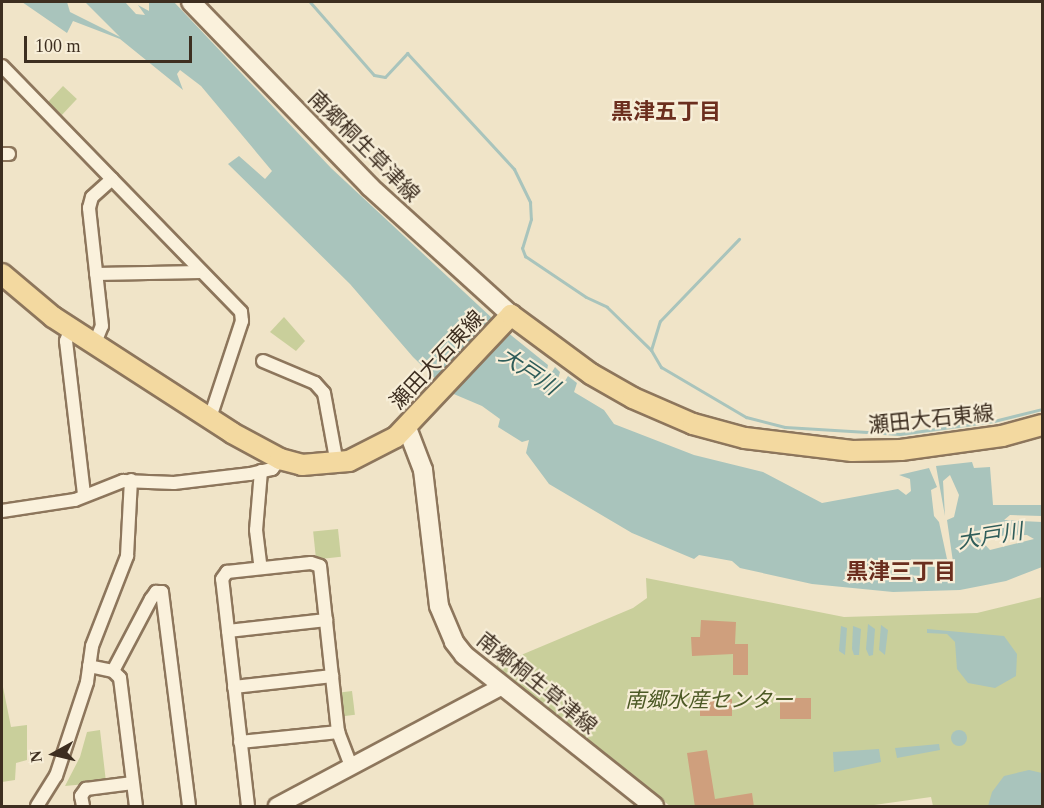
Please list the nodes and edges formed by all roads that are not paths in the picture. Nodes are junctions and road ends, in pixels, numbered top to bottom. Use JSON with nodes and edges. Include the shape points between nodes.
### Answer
{"nodes":[{"id":1,"x":191,"y":2,"type":"edge"},
{"id":2,"x":2,"y":66,"type":"edge"},
{"id":3,"x":112,"y":179,"type":"junction"},
{"id":4,"x":201,"y":272,"type":"junction"},
{"id":5,"x":2,"y":274,"type":"edge"},
{"id":6,"x":96,"y":274,"type":"junction"},
{"id":7,"x":508,"y":319,"type":"junction"},
{"id":8,"x":71,"y":329,"type":"junction"},
{"id":9,"x":95,"y":343,"type":"junction"},
{"id":10,"x":263,"y":361,"type":"dead end"},
{"id":11,"x":210,"y":418,"type":"junction"},
{"id":12,"x":410,"y":424,"type":"junction"},
{"id":13,"x":1042,"y":425,"type":"edge"},
{"id":14,"x":280,"y":459,"type":"junction"},
{"id":15,"x":337,"y":464,"type":"junction"},
{"id":16,"x":261,"y":471,"type":"junction"},
{"id":17,"x":131,"y":480,"type":"junction"},
{"id":18,"x":84,"y":494,"type":"junction"},
{"id":19,"x":2,"y":511,"type":"edge"},
{"id":20,"x":261,"y":568,"type":"junction"},
{"id":21,"x":326,"y":620,"type":"junction"},
{"id":22,"x":228,"y":631,"type":"junction"},
{"id":23,"x":89,"y":666,"type":"junction"},
{"id":24,"x":113,"y":671,"type":"junction"},
{"id":25,"x":332,"y":676,"type":"junction"},
{"id":26,"x":503,"y":686,"type":"junction"},
{"id":27,"x":234,"y":687,"type":"junction"},
{"id":28,"x":338,"y":732,"type":"junction"},
{"id":29,"x":240,"y":742,"type":"junction"},
{"id":30,"x":350,"y":764,"type":"junction"},
{"id":31,"x":133,"y":783,"type":"junction"},
{"id":32,"x":37,"y":807,"type":"edge"},
{"id":33,"x":83,"y":807,"type":"edge"},
{"id":34,"x":136,"y":807,"type":"edge"},
{"id":35,"x":189,"y":807,"type":"edge"},
{"id":36,"x":248,"y":807,"type":"edge"},
{"id":37,"x":277,"y":807,"type":"edge"},
{"id":38,"x":654,"y":807,"type":"edge"}],
"edges":[{"from":1,"to":7,"type":"main road","name":"南郷桐生草津線","via":[[370,187]]},
{"from":2,"to":3,"type":"street"},
{"from":3,"to":4,"type":"street"},
{"from":3,"to":6,"type":"street","via":[[92,197],[89,208]]},
{"from":4,"to":6,"type":"street"},
{"from":4,"to":11,"type":"street","via":[[241,312],[242,321]]},
{"from":5,"to":8,"type":"main road","name":"瀬田大石東線"},
{"from":6,"to":9,"type":"street","via":[[102,326]]},
{"from":7,"to":12,"type":"main road","name":"瀬田大石東線"},
{"from":7,"to":13,"type":"main road","name":"瀬田大石東線","via":[[633,398],[693,424],[745,438],[852,451],[901,450],[1002,436]]},
{"from":8,"to":9,"type":"main road","name":"瀬田大石東線"},
{"from":8,"to":18,"type":"street","via":[[66,341]]},
{"from":9,"to":11,"type":"main road","name":"瀬田大石東線"},
{"from":10,"to":15,"type":"street","via":[[315,383],[324,393]]},
{"from":11,"to":14,"type":"main road","name":"瀬田大石東線"},
{"from":12,"to":15,"type":"main road","name":"瀬田大石東線","via":[[368,454]]},
{"from":12,"to":26,"type":"main road","name":"南郷桐生草津線","via":[[423,470],[446,628],[464,655]]},
{"from":14,"to":15,"type":"main road","name":"瀬田大石東線","via":[[309,466]]},
{"from":14,"to":16,"type":"street","via":[[272,469]]},
{"from":16,"to":17,"type":"street","via":[[174,483]]},
{"from":16,"to":20,"type":"street","via":[[256,530]]},
{"from":17,"to":18,"type":"street"},
{"from":17,"to":23,"type":"street","via":[[127,556],[110,592]]},
{"from":18,"to":19,"type":"street","via":[[75,500]]},
{"from":20,"to":21,"type":"street","via":[[311,563],[320,566]]},
{"from":20,"to":22,"type":"street","via":[[227,572],[222,579]]},
{"from":21,"to":22,"type":"street"},
{"from":21,"to":25,"type":"street"},
{"from":22,"to":27,"type":"street"},
{"from":23,"to":24,"type":"street"},
{"from":23,"to":32,"type":"street","via":[[56,776]]},
{"from":24,"to":31,"type":"street","via":[[120,678]]},
{"from":24,"to":35,"type":"street","via":[[151,599],[156,592],[162,592]]},
{"from":25,"to":27,"type":"street"},
{"from":25,"to":28,"type":"street"},
{"from":26,"to":30,"type":"street"},
{"from":26,"to":38,"type":"main road","name":"南郷桐生草津線"},
{"from":27,"to":29,"type":"street"},
{"from":28,"to":29,"type":"street"},
{"from":28,"to":30,"type":"street"},
{"from":29,"to":36,"type":"street"},
{"from":30,"to":37,"type":"street"},
{"from":31,"to":33,"type":"street","via":[[86,789],[81,796]]},
{"from":31,"to":34,"type":"street"}]}
